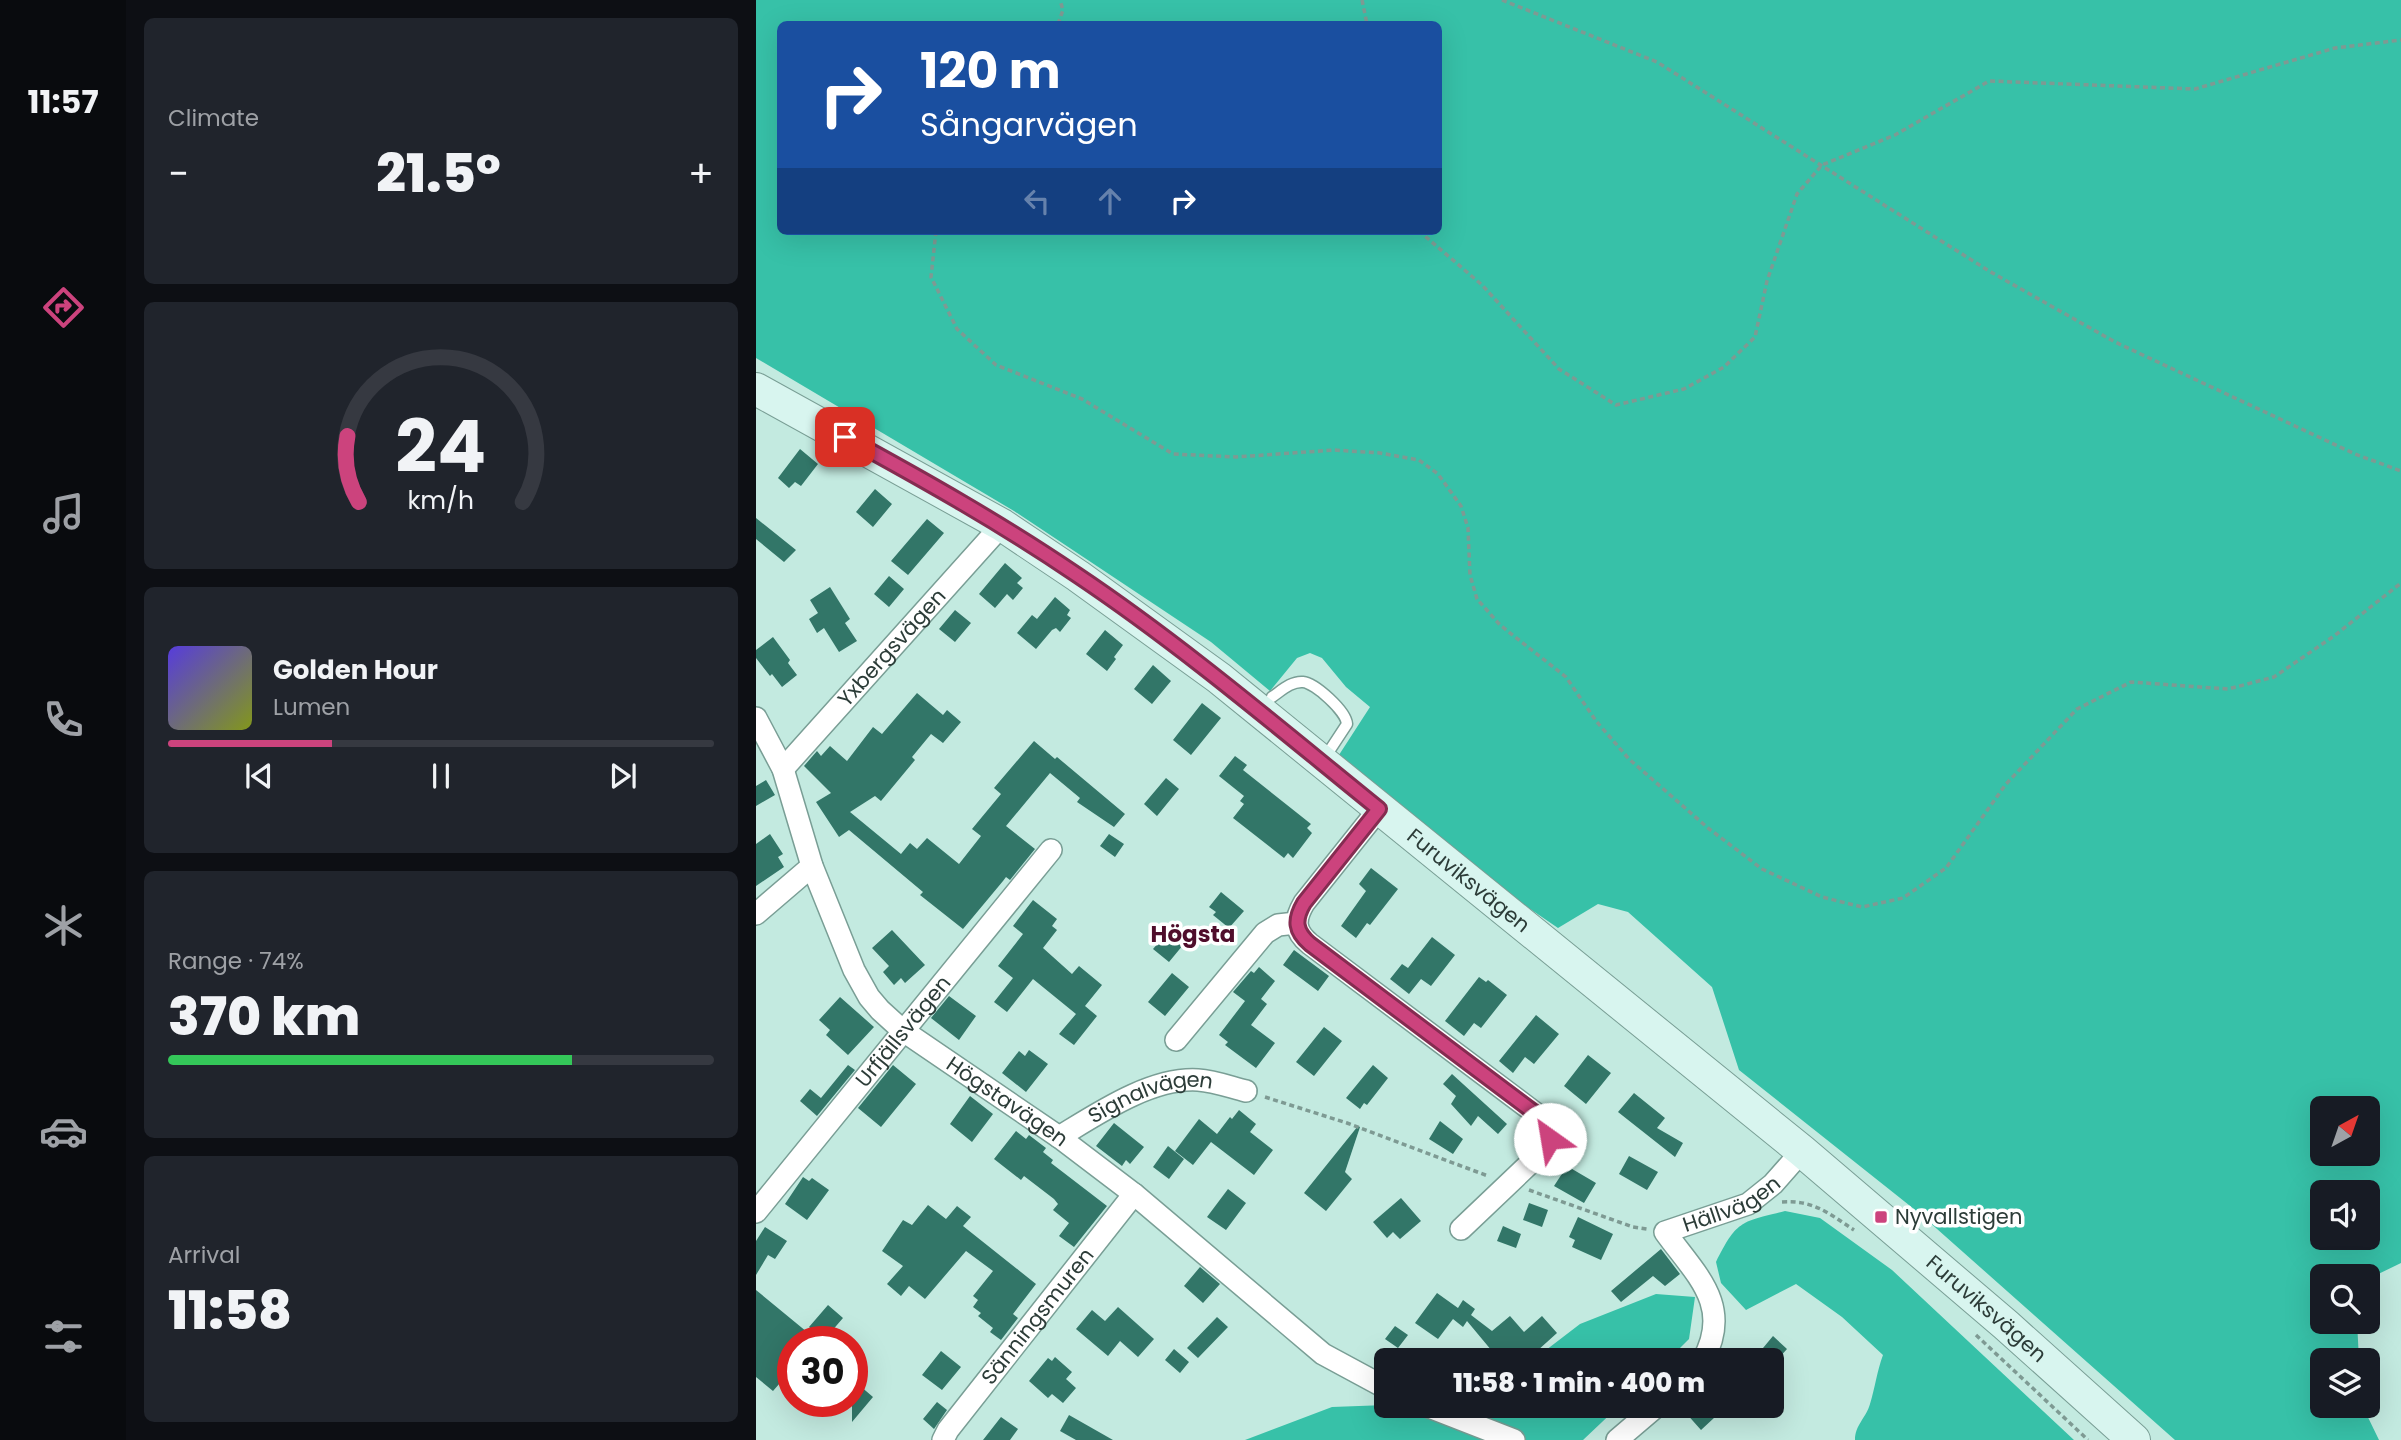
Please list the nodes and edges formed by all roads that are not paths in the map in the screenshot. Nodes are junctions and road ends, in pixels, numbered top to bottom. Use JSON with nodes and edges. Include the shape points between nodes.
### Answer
{"nodes":[{"id":1,"x":756,"y":389,"type":"edge"},
{"id":2,"x":1002,"y":526,"type":"junction"},
{"id":3,"x":1272,"y":697,"type":"dead end"},
{"id":4,"x":756,"y":718,"type":"edge"},
{"id":5,"x":1322,"y":763,"type":"junction"},
{"id":6,"x":783,"y":769,"type":"junction"},
{"id":7,"x":1379,"y":809,"type":"junction"},
{"id":8,"x":1051,"y":850,"type":"dead end"},
{"id":9,"x":811,"y":866,"type":"junction"},
{"id":10,"x":756,"y":914,"type":"edge"},
{"id":11,"x":1296,"y":923,"type":"junction"},
{"id":12,"x":902,"y":1030,"type":"junction"},
{"id":13,"x":1176,"y":1040,"type":"dead end"},
{"id":14,"x":1246,"y":1091,"type":"road end"},
{"id":15,"x":1059,"y":1137,"type":"junction"},
{"id":16,"x":1802,"y":1151,"type":"junction"},
{"id":17,"x":1134,"y":1194,"type":"junction"},
{"id":18,"x":756,"y":1212,"type":"edge"},
{"id":19,"x":1461,"y":1229,"type":"dead end"},
{"id":20,"x":1710,"y":1348,"type":"edge"},
{"id":21,"x":1374,"y":1382,"type":"edge"},
{"id":22,"x":1457,"y":1418,"type":"edge"},
{"id":23,"x":1643,"y":1418,"type":"edge"},
{"id":24,"x":943,"y":1440,"type":"edge"},
{"id":25,"x":1514,"y":1440,"type":"edge"},
{"id":26,"x":1617,"y":1440,"type":"edge"},
{"id":27,"x":2134,"y":1440,"type":"edge"}],
"edges":[{"from":1,"to":2,"type":"main road","name":"Furuviksvägen"},
{"from":2,"to":5,"type":"main road","name":"Furuviksvägen","via":[[1143,621]]},
{"from":2,"to":6,"type":"street","name":"Yxbergsvägen"},
{"from":3,"to":5,"type":"lane","via":[[1301,682],[1343,711],[1344,732]]},
{"from":4,"to":6,"type":"street","name":"Högstavägen"},
{"from":5,"to":7,"type":"main road","name":"Furuviksvägen"},
{"from":6,"to":9,"type":"street","name":"Högstavägen"},
{"from":7,"to":11,"type":"street","via":[[1304,903]]},
{"from":7,"to":16,"type":"main road","name":"Furuviksvägen"},
{"from":8,"to":12,"type":"street","name":"Urfjällsvägen"},
{"from":9,"to":10,"type":"street"},
{"from":9,"to":12,"type":"street","name":"Högstavägen","via":[[860,983]]},
{"from":11,"to":13,"type":"street","via":[[1278,925],[1265,933]]},
{"from":11,"to":19,"type":"street","via":[[1310,944],[1544,1120],[1550,1134],[1548,1144]]},
{"from":12,"to":15,"type":"street","name":"Högstavägen"},
{"from":12,"to":18,"type":"street","name":"Urfjällsvägen"},
{"from":14,"to":15,"type":"street","name":"Signalvägen","via":[[1209,1081],[1176,1081],[1125,1100]]},
{"from":15,"to":17,"type":"street","name":"Högstavägen"},
{"from":16,"to":20,"type":"street","name":"Hällvägen","via":[[1748,1204],[1665,1232],[1714,1306]]},
{"from":16,"to":27,"type":"main road","name":"Furuviksvägen"},
{"from":17,"to":21,"type":"street","name":"Högstavägen","via":[[1323,1354]]},
{"from":17,"to":24,"type":"street","name":"Sänningsmuren"},
{"from":22,"to":25,"type":"street"},
{"from":23,"to":26,"type":"street"}]}
